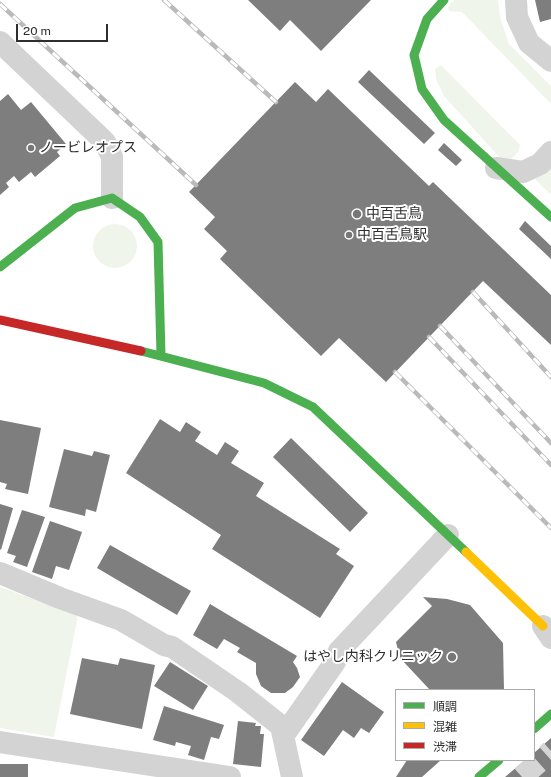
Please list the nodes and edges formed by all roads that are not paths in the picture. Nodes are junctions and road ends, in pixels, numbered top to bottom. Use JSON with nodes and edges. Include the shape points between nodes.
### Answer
{"nodes":[{"id":1,"x":444,"y":0,"type":"edge"},
{"id":2,"x":516,"y":0,"type":"edge"},
{"id":3,"x":0,"y":42,"type":"edge"},
{"id":4,"x":551,"y":61,"type":"edge"},
{"id":5,"x":551,"y":152,"type":"edge"},
{"id":6,"x":496,"y":168,"type":"junction"},
{"id":7,"x":112,"y":198,"type":"junction"},
{"id":8,"x":551,"y":217,"type":"edge"},
{"id":9,"x":0,"y":267,"type":"edge"},
{"id":10,"x":0,"y":320,"type":"edge"},
{"id":11,"x":161,"y":355,"type":"junction"},
{"id":12,"x":448,"y":534,"type":"junction"},
{"id":13,"x":0,"y":573,"type":"edge"},
{"id":14,"x":548,"y":633,"type":"edge"},
{"id":15,"x":284,"y":736,"type":"junction"},
{"id":16,"x":0,"y":742,"type":"edge"},
{"id":17,"x":497,"y":761,"type":"edge"},
{"id":18,"x":230,"y":777,"type":"edge"},
{"id":19,"x":292,"y":777,"type":"edge"},
{"id":20,"x":479,"y":777,"type":"edge"}],
"edges":[{"from":1,"to":6,"type":"street","via":[[426,19],[414,55],[422,89],[444,120]]},
{"from":2,"to":4,"type":"street","via":[[517,17],[530,43]]},
{"from":3,"to":7,"type":"street","via":[[105,142],[112,157]]},
{"from":5,"to":6,"type":"street","via":[[540,164],[523,172]]},
{"from":6,"to":8,"type":"street"},
{"from":7,"to":9,"type":"street","via":[[76,208]]},
{"from":7,"to":11,"type":"street","via":[[140,217],[158,242]]},
{"from":10,"to":11,"type":"street"},
{"from":11,"to":12,"type":"street","via":[[264,382],[313,406]]},
{"from":12,"to":14,"type":"street"},
{"from":12,"to":15,"type":"street","via":[[339,651]]},
{"from":13,"to":15,"type":"street","via":[[121,620],[172,647],[238,692],[281,726]]},
{"from":15,"to":19,"type":"street"},
{"from":16,"to":18,"type":"street"},
{"from":17,"to":20,"type":"street"}]}
